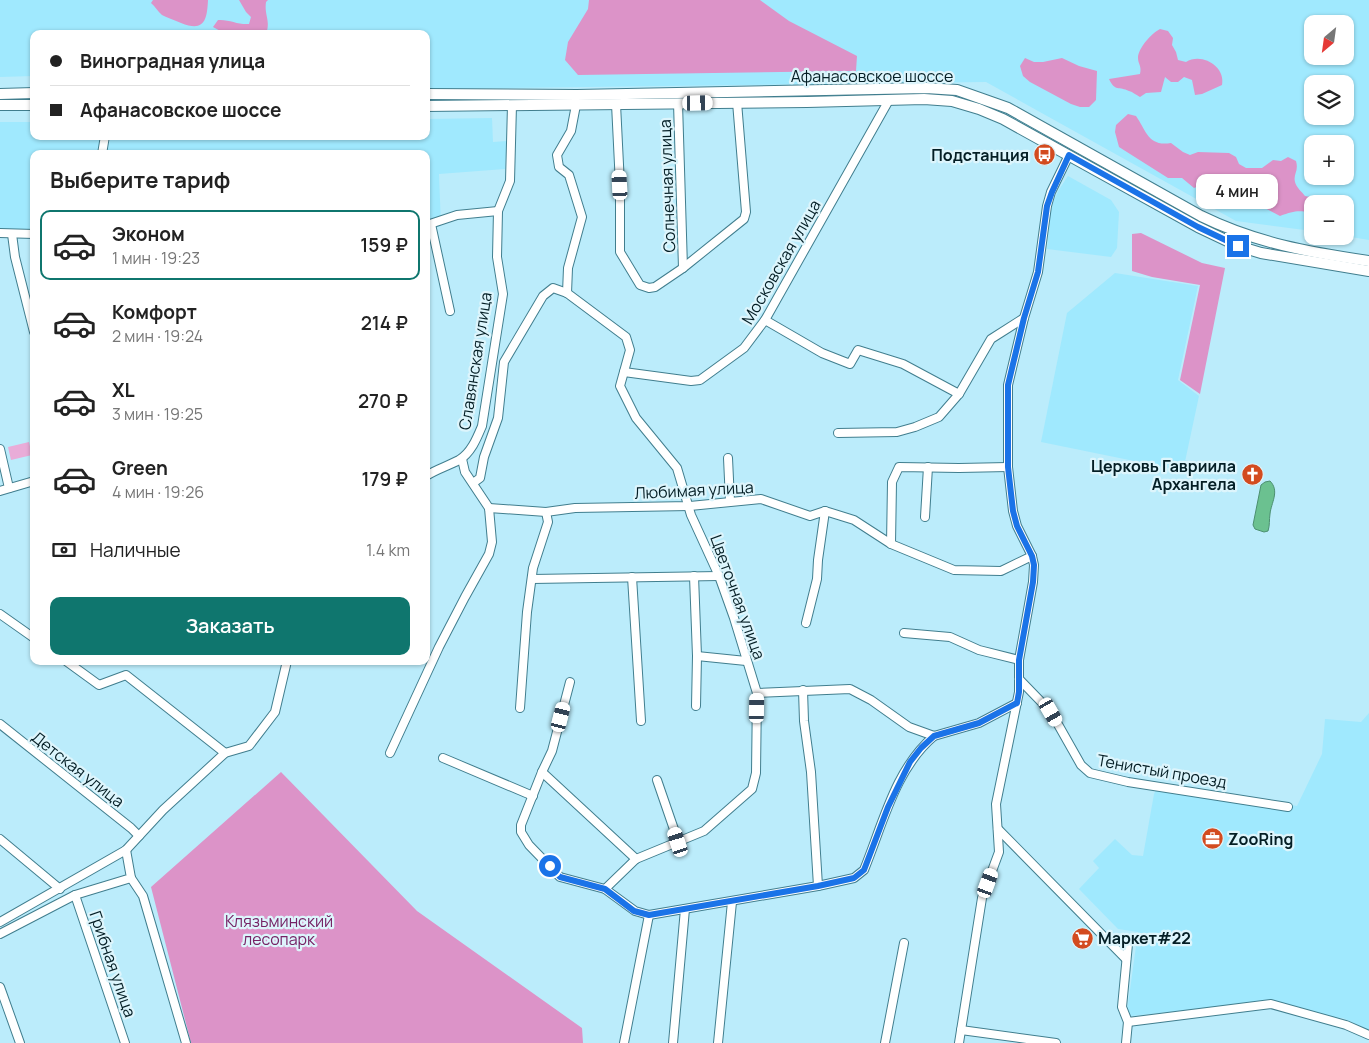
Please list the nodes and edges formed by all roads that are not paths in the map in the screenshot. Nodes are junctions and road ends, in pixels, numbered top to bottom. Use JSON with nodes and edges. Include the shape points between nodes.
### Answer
{"nodes":[{"id":1,"x":30,"y":93,"type":"edge"},
{"id":2,"x":0,"y":94,"type":"edge"},
{"id":3,"x":430,"y":94,"type":"edge"},
{"id":4,"x":889,"y":100,"type":"junction"},
{"id":5,"x":738,"y":102,"type":"junction"},
{"id":6,"x":678,"y":103,"type":"junction"},
{"id":7,"x":576,"y":104,"type":"junction"},
{"id":8,"x":616,"y":104,"type":"junction"},
{"id":9,"x":0,"y":105,"type":"edge"},
{"id":10,"x":30,"y":105,"type":"edge"},
{"id":11,"x":512,"y":105,"type":"junction"},
{"id":12,"x":430,"y":106,"type":"edge"},
{"id":13,"x":1069,"y":155,"type":"junction"},
{"id":14,"x":498,"y":211,"type":"junction"},
{"id":15,"x":430,"y":224,"type":"edge"},
{"id":16,"x":0,"y":233,"type":"edge"},
{"id":17,"x":430,"y":233,"type":"edge"},
{"id":18,"x":12,"y":234,"type":"junction"},
{"id":19,"x":30,"y":234,"type":"edge"},
{"id":20,"x":1369,"y":261,"type":"edge"},
{"id":21,"x":683,"y":268,"type":"junction"},
{"id":22,"x":1369,"y":271,"type":"edge"},
{"id":23,"x":567,"y":293,"type":"junction"},
{"id":24,"x":450,"y":311,"type":"dead end"},
{"id":25,"x":30,"y":316,"type":"edge"},
{"id":26,"x":1024,"y":318,"type":"junction"},
{"id":27,"x":765,"y":320,"type":"junction"},
{"id":28,"x":624,"y":372,"type":"junction"},
{"id":29,"x":959,"y":394,"type":"junction"},
{"id":30,"x":838,"y":433,"type":"dead end"},
{"id":31,"x":0,"y":450,"type":"edge"},
{"id":32,"x":728,"y":458,"type":"dead end"},
{"id":33,"x":462,"y":459,"type":"junction"},
{"id":34,"x":1008,"y":467,"type":"junction"},
{"id":35,"x":928,"y":468,"type":"junction"},
{"id":36,"x":430,"y":472,"type":"edge"},
{"id":37,"x":30,"y":482,"type":"edge"},
{"id":38,"x":473,"y":482,"type":"junction"},
{"id":39,"x":9,"y":488,"type":"junction"},
{"id":40,"x":0,"y":491,"type":"edge"},
{"id":41,"x":730,"y":501,"type":"junction"},
{"id":42,"x":690,"y":506,"type":"junction"},
{"id":43,"x":489,"y":508,"type":"junction"},
{"id":44,"x":825,"y":511,"type":"junction"},
{"id":45,"x":546,"y":512,"type":"junction"},
{"id":46,"x":925,"y":517,"type":"dead end"},
{"id":47,"x":890,"y":544,"type":"junction"},
{"id":48,"x":1032,"y":556,"type":"junction"},
{"id":49,"x":694,"y":576,"type":"junction"},
{"id":50,"x":719,"y":576,"type":"junction"},
{"id":51,"x":632,"y":577,"type":"junction"},
{"id":52,"x":532,"y":579,"type":"junction"},
{"id":53,"x":0,"y":614,"type":"edge"},
{"id":54,"x":806,"y":623,"type":"dead end"},
{"id":55,"x":904,"y":633,"type":"dead end"},
{"id":56,"x":30,"y":635,"type":"edge"},
{"id":57,"x":697,"y":656,"type":"junction"},
{"id":58,"x":1019,"y":660,"type":"junction"},
{"id":59,"x":746,"y":661,"type":"junction"},
{"id":60,"x":72,"y":665,"type":"edge"},
{"id":61,"x":286,"y":665,"type":"edge"},
{"id":62,"x":1019,"y":679,"type":"junction"},
{"id":63,"x":570,"y":682,"type":"dead end"},
{"id":64,"x":803,"y":690,"type":"junction"},
{"id":65,"x":757,"y":692,"type":"junction"},
{"id":66,"x":1017,"y":703,"type":"junction"},
{"id":67,"x":696,"y":706,"type":"dead end"},
{"id":68,"x":520,"y":708,"type":"dead end"},
{"id":69,"x":641,"y":721,"type":"dead end"},
{"id":70,"x":0,"y":724,"type":"edge"},
{"id":71,"x":934,"y":736,"type":"junction"},
{"id":72,"x":225,"y":753,"type":"junction"},
{"id":73,"x":390,"y":753,"type":"dead end"},
{"id":74,"x":443,"y":758,"type":"dead end"},
{"id":75,"x":542,"y":772,"type":"junction"},
{"id":76,"x":657,"y":780,"type":"dead end"},
{"id":77,"x":533,"y":796,"type":"junction"},
{"id":78,"x":1288,"y":807,"type":"dead end"},
{"id":79,"x":998,"y":829,"type":"junction"},
{"id":80,"x":138,"y":836,"type":"junction"},
{"id":81,"x":0,"y":838,"type":"edge"},
{"id":82,"x":678,"y":842,"type":"junction"},
{"id":83,"x":126,"y":850,"type":"junction"},
{"id":84,"x":636,"y":859,"type":"junction"},
{"id":85,"x":131,"y":878,"type":"junction"},
{"id":86,"x":818,"y":886,"type":"junction"},
{"id":87,"x":60,"y":889,"type":"junction"},
{"id":88,"x":605,"y":889,"type":"junction"},
{"id":89,"x":75,"y":895,"type":"junction"},
{"id":90,"x":732,"y":902,"type":"junction"},
{"id":91,"x":685,"y":909,"type":"junction"},
{"id":92,"x":649,"y":915,"type":"junction"},
{"id":93,"x":0,"y":922,"type":"edge"},
{"id":94,"x":0,"y":934,"type":"edge"},
{"id":95,"x":904,"y":943,"type":"dead end"},
{"id":96,"x":1128,"y":944,"type":"dead end"},
{"id":97,"x":1126,"y":959,"type":"junction"},
{"id":98,"x":0,"y":987,"type":"edge"},
{"id":99,"x":1128,"y":1022,"type":"junction"},
{"id":100,"x":961,"y":1030,"type":"junction"},
{"id":101,"x":1369,"y":1035,"type":"edge"},
{"id":102,"x":20,"y":1043,"type":"edge"},
{"id":103,"x":126,"y":1043,"type":"edge"},
{"id":104,"x":186,"y":1043,"type":"edge"},
{"id":105,"x":624,"y":1043,"type":"edge"},
{"id":106,"x":673,"y":1043,"type":"edge"},
{"id":107,"x":718,"y":1043,"type":"edge"},
{"id":108,"x":885,"y":1043,"type":"edge"},
{"id":109,"x":959,"y":1043,"type":"edge"},
{"id":110,"x":1056,"y":1043,"type":"edge"},
{"id":111,"x":1126,"y":1043,"type":"edge"}],
"edges":[{"from":1,"to":2,"type":"main road"},
{"from":3,"to":20,"type":"main road","name":"Афанасовское шоссе","via":[[957,90],[1008,108],[1228,229],[1280,245]]},
{"from":4,"to":5,"type":"main road","name":"Афанасовское шоссе"},
{"from":4,"to":13,"type":"main road","name":"Афанасовское шоссе","via":[[952,101],[979,109]]},
{"from":4,"to":27,"type":"street","name":"Московская улица"},
{"from":5,"to":6,"type":"main road","name":"Афанасовское шоссе"},
{"from":5,"to":21,"type":"street","via":[[745,216]]},
{"from":6,"to":8,"type":"main road","name":"Афанасовское шоссе"},
{"from":6,"to":21,"type":"street","name":"Солнечная улица"},
{"from":7,"to":8,"type":"main road","name":"Афанасовское шоссе"},
{"from":7,"to":11,"type":"main road","name":"Афанасовское шоссе"},
{"from":7,"to":23,"type":"street","via":[[571,131],[557,155],[559,167],[569,174],[582,217],[568,268]]},
{"from":8,"to":21,"type":"street","via":[[621,254],[644,288],[655,287]]},
{"from":9,"to":10,"type":"main road"},
{"from":11,"to":12,"type":"main road","name":"Афанасовское шоссе"},
{"from":11,"to":14,"type":"street","name":"Славянская улица","via":[[510,181]]},
{"from":13,"to":22,"type":"main road","name":"Афанасовское шоссе","via":[[1238,246],[1261,253]]},
{"from":13,"to":26,"type":"street","via":[[1047,206],[1038,272]]},
{"from":14,"to":15,"type":"street","via":[[457,215]]},
{"from":14,"to":33,"type":"street","name":"Славянская улица","via":[[497,257],[503,294],[482,426]]},
{"from":16,"to":18,"type":"street"},
{"from":17,"to":24,"type":"street"},
{"from":18,"to":19,"type":"street"},
{"from":18,"to":25,"type":"street"},
{"from":23,"to":28,"type":"street","name":"Цветочная улица","via":[[626,337],[630,350]]},
{"from":23,"to":38,"type":"street","via":[[553,288],[542,296],[504,362],[498,418],[480,478]]},
{"from":26,"to":29,"type":"street","via":[[991,339]]},
{"from":26,"to":34,"type":"street","via":[[1008,385]]},
{"from":27,"to":28,"type":"street","name":"Московская улица","via":[[744,348],[700,380]]},
{"from":27,"to":29,"type":"street","via":[[822,353],[850,364],[858,350],[903,364]]},
{"from":28,"to":42,"type":"street","name":"Цветочная улица","via":[[620,386],[636,418],[677,468]]},
{"from":29,"to":30,"type":"street","via":[[939,417],[915,427],[897,432]]},
{"from":31,"to":39,"type":"street"},
{"from":32,"to":41,"type":"street"},
{"from":33,"to":36,"type":"street","name":"Славянская улица"},
{"from":33,"to":38,"type":"street","via":[[465,472]]},
{"from":34,"to":35,"type":"street"},
{"from":34,"to":48,"type":"street","via":[[1017,526]]},
{"from":35,"to":46,"type":"street"},
{"from":35,"to":47,"type":"street","via":[[899,466],[892,482]]},
{"from":37,"to":39,"type":"street"},
{"from":38,"to":43,"type":"street"},
{"from":39,"to":40,"type":"street"},
{"from":41,"to":42,"type":"street","name":"Любимая улица"},
{"from":41,"to":44,"type":"street","name":"Любимая улица","via":[[760,499],[810,516]]},
{"from":42,"to":45,"type":"street","name":"Любимая улица","via":[[575,508]]},
{"from":42,"to":50,"type":"street","name":"Цветочная улица"},
{"from":43,"to":45,"type":"street","name":"Любимая улица"},
{"from":43,"to":73,"type":"street","via":[[492,542],[489,554],[465,596]]},
{"from":44,"to":47,"type":"street","name":"Любимая улица","via":[[854,520]]},
{"from":44,"to":54,"type":"street","via":[[817,579]]},
{"from":45,"to":52,"type":"street","via":[[548,522]]},
{"from":47,"to":48,"type":"street","name":"Любимая улица","via":[[954,570],[1001,571]]},
{"from":48,"to":58,"type":"street","via":[[1033,582]]},
{"from":49,"to":50,"type":"street"},
{"from":49,"to":51,"type":"street"},
{"from":49,"to":57,"type":"street"},
{"from":50,"to":59,"type":"street","name":"Цветочная улица"},
{"from":51,"to":52,"type":"street"},
{"from":51,"to":69,"type":"street"},
{"from":52,"to":68,"type":"street"},
{"from":53,"to":56,"type":"street"},
{"from":55,"to":58,"type":"street","via":[[950,637],[979,650]]},
{"from":57,"to":59,"type":"street"},
{"from":57,"to":67,"type":"street"},
{"from":58,"to":62,"type":"street"},
{"from":59,"to":65,"type":"street","name":"Цветочная улица"},
{"from":60,"to":72,"type":"street","via":[[99,685],[126,675]]},
{"from":61,"to":72,"type":"street","via":[[275,712],[249,746]]},
{"from":62,"to":66,"type":"street"},
{"from":62,"to":78,"type":"street","name":"Тенистый проезд","via":[[1051,712],[1081,765],[1090,773]]},
{"from":63,"to":75,"type":"street","via":[[552,751]]},
{"from":64,"to":65,"type":"street"},
{"from":64,"to":71,"type":"street","via":[[850,690],[909,726]]},
{"from":64,"to":86,"type":"street"},
{"from":65,"to":82,"type":"street","via":[[756,773],[752,789],[704,831]]},
{"from":66,"to":71,"type":"street","via":[[979,723]]},
{"from":66,"to":79,"type":"street","via":[[996,804]]},
{"from":70,"to":80,"type":"street","name":"Детская улица"},
{"from":71,"to":86,"type":"street","via":[[910,762],[888,807],[864,870],[854,878]]},
{"from":72,"to":80,"type":"street"},
{"from":74,"to":77,"type":"street"},
{"from":75,"to":77,"type":"street"},
{"from":75,"to":84,"type":"street"},
{"from":76,"to":82,"type":"street"},
{"from":77,"to":88,"type":"street","via":[[521,826],[529,845],[560,877]]},
{"from":79,"to":97,"type":"street"},
{"from":79,"to":100,"type":"street","via":[[999,852],[982,898]]},
{"from":80,"to":83,"type":"street"},
{"from":81,"to":87,"type":"street"},
{"from":82,"to":84,"type":"street"},
{"from":83,"to":85,"type":"street"},
{"from":83,"to":87,"type":"street"},
{"from":84,"to":88,"type":"street"},
{"from":85,"to":89,"type":"street"},
{"from":85,"to":104,"type":"street","via":[[143,896]]},
{"from":86,"to":90,"type":"street"},
{"from":87,"to":93,"type":"street"},
{"from":88,"to":92,"type":"street","via":[[634,911]]},
{"from":89,"to":94,"type":"street"},
{"from":89,"to":103,"type":"street","name":"Грибная улица"},
{"from":90,"to":91,"type":"street"},
{"from":90,"to":107,"type":"street"},
{"from":91,"to":92,"type":"street"},
{"from":91,"to":106,"type":"street"},
{"from":92,"to":105,"type":"street"},
{"from":95,"to":108,"type":"street"},
{"from":96,"to":97,"type":"street"},
{"from":97,"to":99,"type":"street","via":[[1122,1007]]},
{"from":98,"to":102,"type":"street"},
{"from":99,"to":101,"type":"street","via":[[1271,1004],[1346,1025]]},
{"from":99,"to":111,"type":"street"},
{"from":100,"to":109,"type":"street"},
{"from":100,"to":110,"type":"street"}]}
